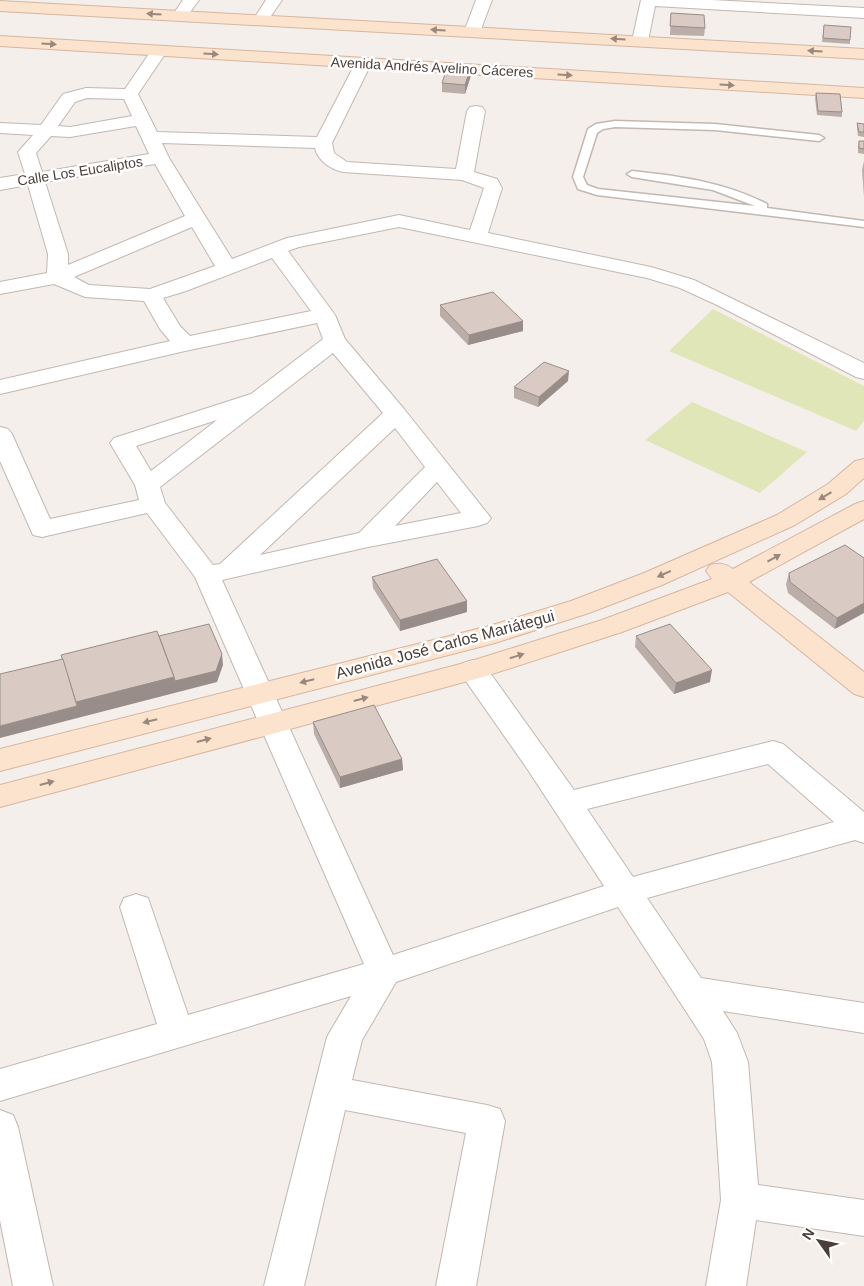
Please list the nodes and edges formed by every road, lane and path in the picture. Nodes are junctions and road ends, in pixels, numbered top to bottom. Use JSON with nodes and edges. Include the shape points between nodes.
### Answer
{"nodes":[{"id":1,"x":191,"y":0,"type":"edge"},
{"id":2,"x":274,"y":0,"type":"edge"},
{"id":3,"x":484,"y":0,"type":"edge"},
{"id":4,"x":649,"y":0,"type":"edge"},
{"id":5,"x":797,"y":5,"type":"edge"},
{"id":6,"x":0,"y":6,"type":"edge"},
{"id":7,"x":864,"y":13,"type":"edge"},
{"id":8,"x":180,"y":16,"type":"junction"},
{"id":9,"x":0,"y":18,"type":"edge"},
{"id":10,"x":261,"y":20,"type":"junction"},
{"id":11,"x":0,"y":29,"type":"edge"},
{"id":12,"x":472,"y":32,"type":"junction"},
{"id":13,"x":640,"y":40,"type":"junction"},
{"id":14,"x":0,"y":41,"type":"edge"},
{"id":15,"x":159,"y":51,"type":"junction"},
{"id":16,"x":864,"y":54,"type":"edge"},
{"id":17,"x":588,"y":61,"type":"dead end"},
{"id":18,"x":364,"y":62,"type":"junction"},
{"id":19,"x":864,"y":66,"type":"edge"},
{"id":20,"x":864,"y":93,"type":"edge"},
{"id":21,"x":130,"y":94,"type":"junction"},
{"id":22,"x":476,"y":112,"type":"dead end"},
{"id":23,"x":141,"y":120,"type":"junction"},
{"id":24,"x":0,"y":128,"type":"edge"},
{"id":25,"x":46,"y":131,"type":"junction"},
{"id":26,"x":149,"y":137,"type":"junction"},
{"id":27,"x":819,"y":138,"type":"dead end"},
{"id":28,"x":323,"y":143,"type":"junction"},
{"id":29,"x":160,"y":158,"type":"junction"},
{"id":30,"x":632,"y":174,"type":"dead end"},
{"id":31,"x":464,"y":175,"type":"junction"},
{"id":32,"x":35,"y":179,"type":"junction"},
{"id":33,"x":0,"y":184,"type":"edge"},
{"id":34,"x":774,"y":212,"type":"junction"},
{"id":35,"x":196,"y":218,"type":"junction"},
{"id":36,"x":864,"y":224,"type":"edge"},
{"id":37,"x":477,"y":236,"type":"junction"},
{"id":38,"x":276,"y":250,"type":"junction"},
{"id":39,"x":226,"y":268,"type":"junction"},
{"id":40,"x":57,"y":277,"type":"junction"},
{"id":41,"x":0,"y":288,"type":"edge"},
{"id":42,"x":151,"y":296,"type":"junction"},
{"id":43,"x":324,"y":315,"type":"junction"},
{"id":44,"x":335,"y":341,"type":"junction"},
{"id":45,"x":185,"y":344,"type":"junction"},
{"id":46,"x":864,"y":372,"type":"edge"},
{"id":47,"x":0,"y":387,"type":"edge"},
{"id":48,"x":259,"y":399,"type":"junction"},
{"id":49,"x":396,"y":414,"type":"junction"},
{"id":50,"x":0,"y":434,"type":"edge"},
{"id":51,"x":864,"y":466,"type":"edge"},
{"id":52,"x":438,"y":467,"type":"junction"},
{"id":53,"x":150,"y":494,"type":"junction"},
{"id":54,"x":864,"y":509,"type":"edge"},
{"id":55,"x":368,"y":539,"type":"junction"},
{"id":56,"x":702,"y":558,"type":"junction"},
{"id":57,"x":217,"y":573,"type":"junction"},
{"id":58,"x":731,"y":581,"type":"junction"},
{"id":59,"x":473,"y":670,"type":"junction"},
{"id":60,"x":864,"y":687,"type":"edge"},
{"id":61,"x":261,"y":692,"type":"junction"},
{"id":62,"x":272,"y":722,"type":"junction"},
{"id":63,"x":0,"y":760,"type":"edge"},
{"id":64,"x":0,"y":796,"type":"edge"},
{"id":65,"x":565,"y":803,"type":"junction"},
{"id":66,"x":862,"y":827,"type":"edge"},
{"id":67,"x":624,"y":892,"type":"junction"},
{"id":68,"x":136,"y":907,"type":"dead end"},
{"id":69,"x":384,"y":972,"type":"junction"},
{"id":70,"x":690,"y":991,"type":"junction"},
{"id":71,"x":864,"y":1018,"type":"edge"},
{"id":72,"x":177,"y":1033,"type":"junction"},
{"id":73,"x":0,"y":1085,"type":"edge"},
{"id":74,"x":332,"y":1092,"type":"junction"},
{"id":75,"x":0,"y":1127,"type":"edge"},
{"id":76,"x":740,"y":1200,"type":"junction"},
{"id":77,"x":864,"y":1218,"type":"edge"},
{"id":78,"x":33,"y":1286,"type":"edge"},
{"id":79,"x":284,"y":1286,"type":"edge"},
{"id":80,"x":456,"y":1286,"type":"edge"},
{"id":81,"x":726,"y":1286,"type":"edge"}],
"edges":[{"from":1,"to":8,"type":"street"},
{"from":2,"to":10,"type":"street"},
{"from":3,"to":12,"type":"street"},
{"from":4,"to":5,"type":"street"},
{"from":4,"to":13,"type":"street"},
{"from":5,"to":7,"type":"street"},
{"from":8,"to":6,"type":"main road","one_way":true},
{"from":8,"to":10,"type":"main road"},
{"from":9,"to":19,"type":"main road","name":"Avenida Andrés Avelino Cáceres"},
{"from":12,"to":10,"type":"main road","one_way":true},
{"from":11,"to":17,"type":"main road","name":"Avenida Andrés Avelino Cáceres"},
{"from":13,"to":12,"type":"main road","one_way":true},
{"from":16,"to":13,"type":"main road","one_way":true},
{"from":14,"to":15,"type":"main road","name":"Avenida Andrés Avelino Cáceres","one_way":true},
{"from":15,"to":18,"type":"main road","name":"Avenida Andrés Avelino Cáceres","one_way":true},
{"from":15,"to":21,"type":"street"},
{"from":18,"to":20,"type":"main road","name":"Avenida Andrés Avelino Cáceres","one_way":true},
{"from":18,"to":28,"type":"street"},
{"from":21,"to":23,"type":"street"},
{"from":21,"to":25,"type":"street","via":[[86,93],[69,98]]},
{"from":22,"to":31,"type":"street"},
{"from":23,"to":25,"type":"street","via":[[70,132]]},
{"from":23,"to":26,"type":"street"},
{"from":24,"to":25,"type":"street"},
{"from":25,"to":32,"type":"street","via":[[27,152]]},
{"from":26,"to":28,"type":"street"},
{"from":26,"to":29,"type":"street"},
{"from":27,"to":34,"type":"lane","via":[[714,127],[615,124],[592,131],[578,177],[582,187],[596,192]]},
{"from":28,"to":31,"type":"street","via":[[326,156],[343,167]]},
{"from":29,"to":32,"type":"street","name":"Calle Los Eucaliptos"},
{"from":29,"to":35,"type":"street"},
{"from":30,"to":34,"type":"lane","via":[[684,180],[735,194]]},
{"from":31,"to":37,"type":"street","via":[[490,183],[493,188]]},
{"from":32,"to":33,"type":"street","name":"Calle Los Eucaliptos"},
{"from":32,"to":40,"type":"street","via":[[58,254]]},
{"from":34,"to":36,"type":"lane"},
{"from":35,"to":39,"type":"street"},
{"from":35,"to":40,"type":"street"},
{"from":37,"to":38,"type":"street","via":[[399,221],[294,242]]},
{"from":37,"to":46,"type":"street","via":[[651,273],[687,284]]},
{"from":38,"to":39,"type":"street"},
{"from":38,"to":43,"type":"street"},
{"from":39,"to":42,"type":"street"},
{"from":40,"to":41,"type":"street"},
{"from":40,"to":42,"type":"street","via":[[85,291]]},
{"from":42,"to":45,"type":"street","via":[[171,329]]},
{"from":43,"to":44,"type":"street"},
{"from":43,"to":45,"type":"street"},
{"from":44,"to":48,"type":"street"},
{"from":44,"to":49,"type":"street"},
{"from":45,"to":47,"type":"street"},
{"from":48,"to":53,"type":"street"},
{"from":48,"to":53,"type":"street","via":[[122,443]]},
{"from":49,"to":52,"type":"street"},
{"from":49,"to":57,"type":"street"},
{"from":50,"to":53,"type":"street","via":[[42,529]]},
{"from":51,"to":56,"type":"main road","name":"Avenida José Carlos Mariátegui","one_way":true,"via":[[837,489],[786,520]]},
{"from":52,"to":55,"type":"street"},
{"from":52,"to":55,"type":"street","via":[[478,518]]},
{"from":53,"to":57,"type":"street"},
{"from":58,"to":54,"type":"main road","name":"Avenida José Carlos Mariátegui","one_way":true},
{"from":55,"to":57,"type":"street"},
{"from":56,"to":58,"type":"main road"},
{"from":56,"to":61,"type":"main road","name":"Avenida José Carlos Mariátegui","one_way":true,"via":[[580,607],[495,634]]},
{"from":57,"to":61,"type":"street"},
{"from":59,"to":58,"type":"main road","name":"Avenida José Carlos Mariátegui","one_way":true,"via":[[612,626]]},
{"from":58,"to":60,"type":"main road"},
{"from":62,"to":59,"type":"main road","name":"Avenida José Carlos Mariátegui","one_way":true},
{"from":59,"to":65,"type":"street","via":[[529,745]]},
{"from":61,"to":62,"type":"street"},
{"from":61,"to":63,"type":"main road","name":"Avenida José Carlos Mariátegui","one_way":true},
{"from":64,"to":62,"type":"main road","name":"Avenida José Carlos Mariátegui","one_way":true},
{"from":62,"to":69,"type":"street"},
{"from":65,"to":66,"type":"street","via":[[772,752]]},
{"from":65,"to":67,"type":"street"},
{"from":66,"to":67,"type":"street"},
{"from":67,"to":69,"type":"street"},
{"from":67,"to":70,"type":"street"},
{"from":68,"to":72,"type":"street"},
{"from":69,"to":72,"type":"street"},
{"from":69,"to":74,"type":"street","via":[[346,1037]]},
{"from":70,"to":71,"type":"street"},
{"from":70,"to":76,"type":"street","via":[[719,1033],[730,1062]]},
{"from":72,"to":73,"type":"street"},
{"from":74,"to":79,"type":"street"},
{"from":74,"to":80,"type":"street","via":[[487,1121]]},
{"from":75,"to":78,"type":"street"},
{"from":76,"to":77,"type":"street"},
{"from":76,"to":81,"type":"street"}]}
